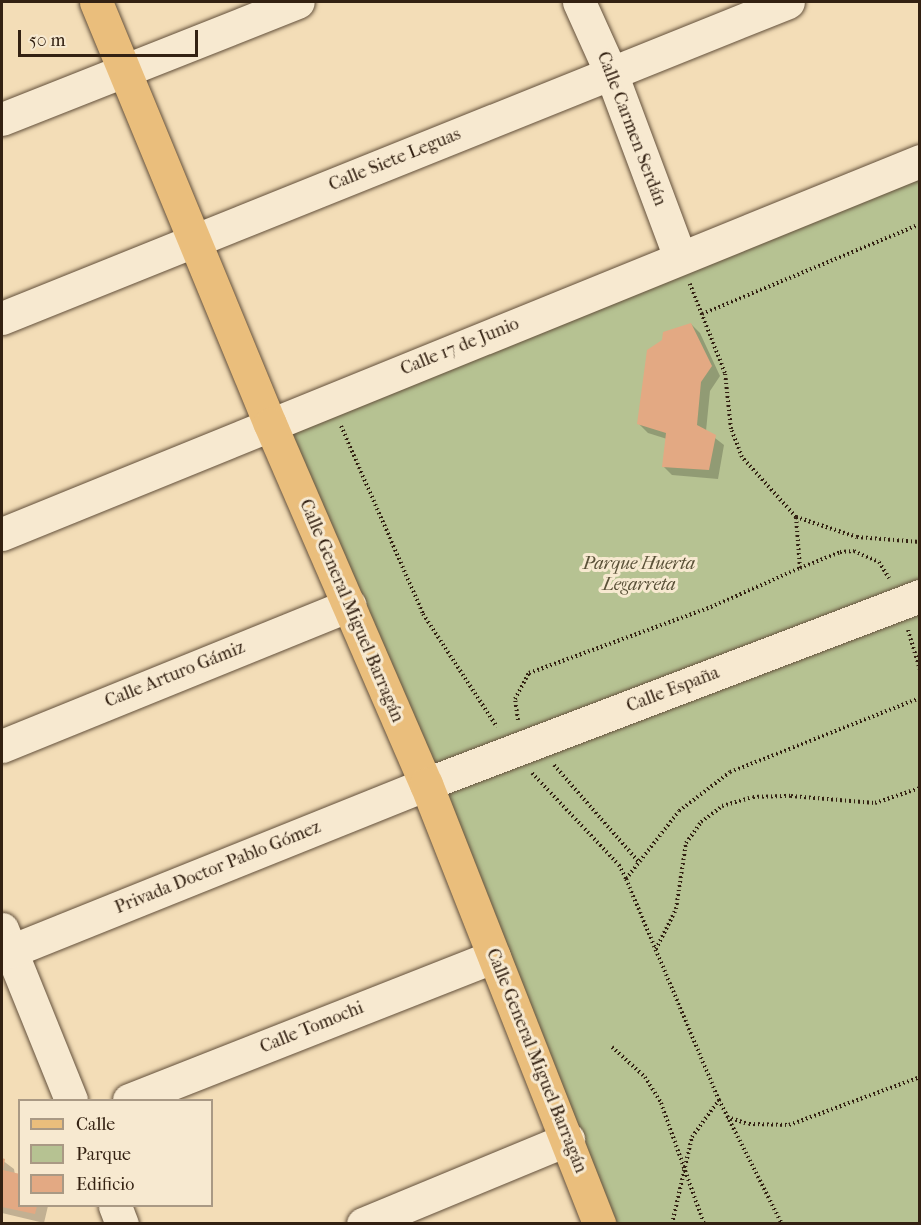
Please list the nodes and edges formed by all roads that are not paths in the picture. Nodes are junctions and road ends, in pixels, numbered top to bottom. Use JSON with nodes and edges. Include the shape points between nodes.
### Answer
{"nodes":[{"id":1,"x":96,"y":2,"type":"edge"},
{"id":2,"x":298,"y":2,"type":"edge"},
{"id":3,"x":579,"y":2,"type":"edge"},
{"id":4,"x":788,"y":2,"type":"edge"},
{"id":5,"x":124,"y":70,"type":"junction"},
{"id":6,"x":611,"y":73,"type":"junction"},
{"id":7,"x":2,"y":119,"type":"edge"},
{"id":8,"x":920,"y":161,"type":"edge"},
{"id":9,"x":195,"y":241,"type":"junction"},
{"id":10,"x":680,"y":258,"type":"junction"},
{"id":11,"x":2,"y":318,"type":"edge"},
{"id":12,"x":270,"y":424,"type":"junction"},
{"id":13,"x":2,"y":534,"type":"edge"},
{"id":14,"x":920,"y":596,"type":"edge"},
{"id":15,"x":349,"y":605,"type":"junction"},
{"id":16,"x":2,"y":746,"type":"edge"},
{"id":17,"x":426,"y":784,"type":"junction"},
{"id":18,"x":6,"y":940,"type":"edge"},
{"id":19,"x":494,"y":956,"type":"junction"},
{"id":20,"x":70,"y":1099,"type":"edge"},
{"id":21,"x":134,"y":1099,"type":"edge"},
{"id":22,"x":568,"y":1139,"type":"junction"},
{"id":23,"x":115,"y":1207,"type":"edge"},
{"id":24,"x":122,"y":1224,"type":"edge"},
{"id":25,"x":363,"y":1224,"type":"edge"},
{"id":26,"x":599,"y":1224,"type":"edge"}],
"edges":[{"from":1,"to":5,"type":"main road","name":"Calle General Miguel Barragán"},
{"from":2,"to":5,"type":"street"},
{"from":3,"to":6,"type":"street","name":"Calle Carmen Serdán"},
{"from":4,"to":6,"type":"street","name":"Calle Siete Leguas"},
{"from":5,"to":7,"type":"street"},
{"from":5,"to":9,"type":"main road","name":"Calle General Miguel Barragán"},
{"from":6,"to":9,"type":"street","name":"Calle Siete Leguas"},
{"from":6,"to":10,"type":"street","name":"Calle Carmen Serdán"},
{"from":8,"to":10,"type":"street","name":"Calle 17 de Junio"},
{"from":9,"to":11,"type":"street","name":"Calle Siete Leguas"},
{"from":9,"to":12,"type":"main road","name":"Calle General Miguel Barragán"},
{"from":10,"to":12,"type":"street","name":"Calle 17 de Junio"},
{"from":12,"to":13,"type":"street","name":"Calle 17 de Junio"},
{"from":12,"to":15,"type":"main road","name":"Calle General Miguel Barragán"},
{"from":14,"to":17,"type":"street","name":"Calle España"},
{"from":15,"to":16,"type":"street","name":"Calle Arturo Gámiz"},
{"from":15,"to":17,"type":"main road","name":"Calle General Miguel Barragán"},
{"from":17,"to":18,"type":"street","name":"Privada Doctor Pablo Gómez"},
{"from":17,"to":19,"type":"main road","name":"Calle General Miguel Barragán"},
{"from":18,"to":20,"type":"street"},
{"from":19,"to":21,"type":"street","name":"Calle Tomochi"},
{"from":19,"to":22,"type":"main road","name":"Calle General Miguel Barragán"},
{"from":22,"to":25,"type":"street"},
{"from":22,"to":26,"type":"main road","name":"Calle General Miguel Barragán"},
{"from":23,"to":24,"type":"street"}]}
